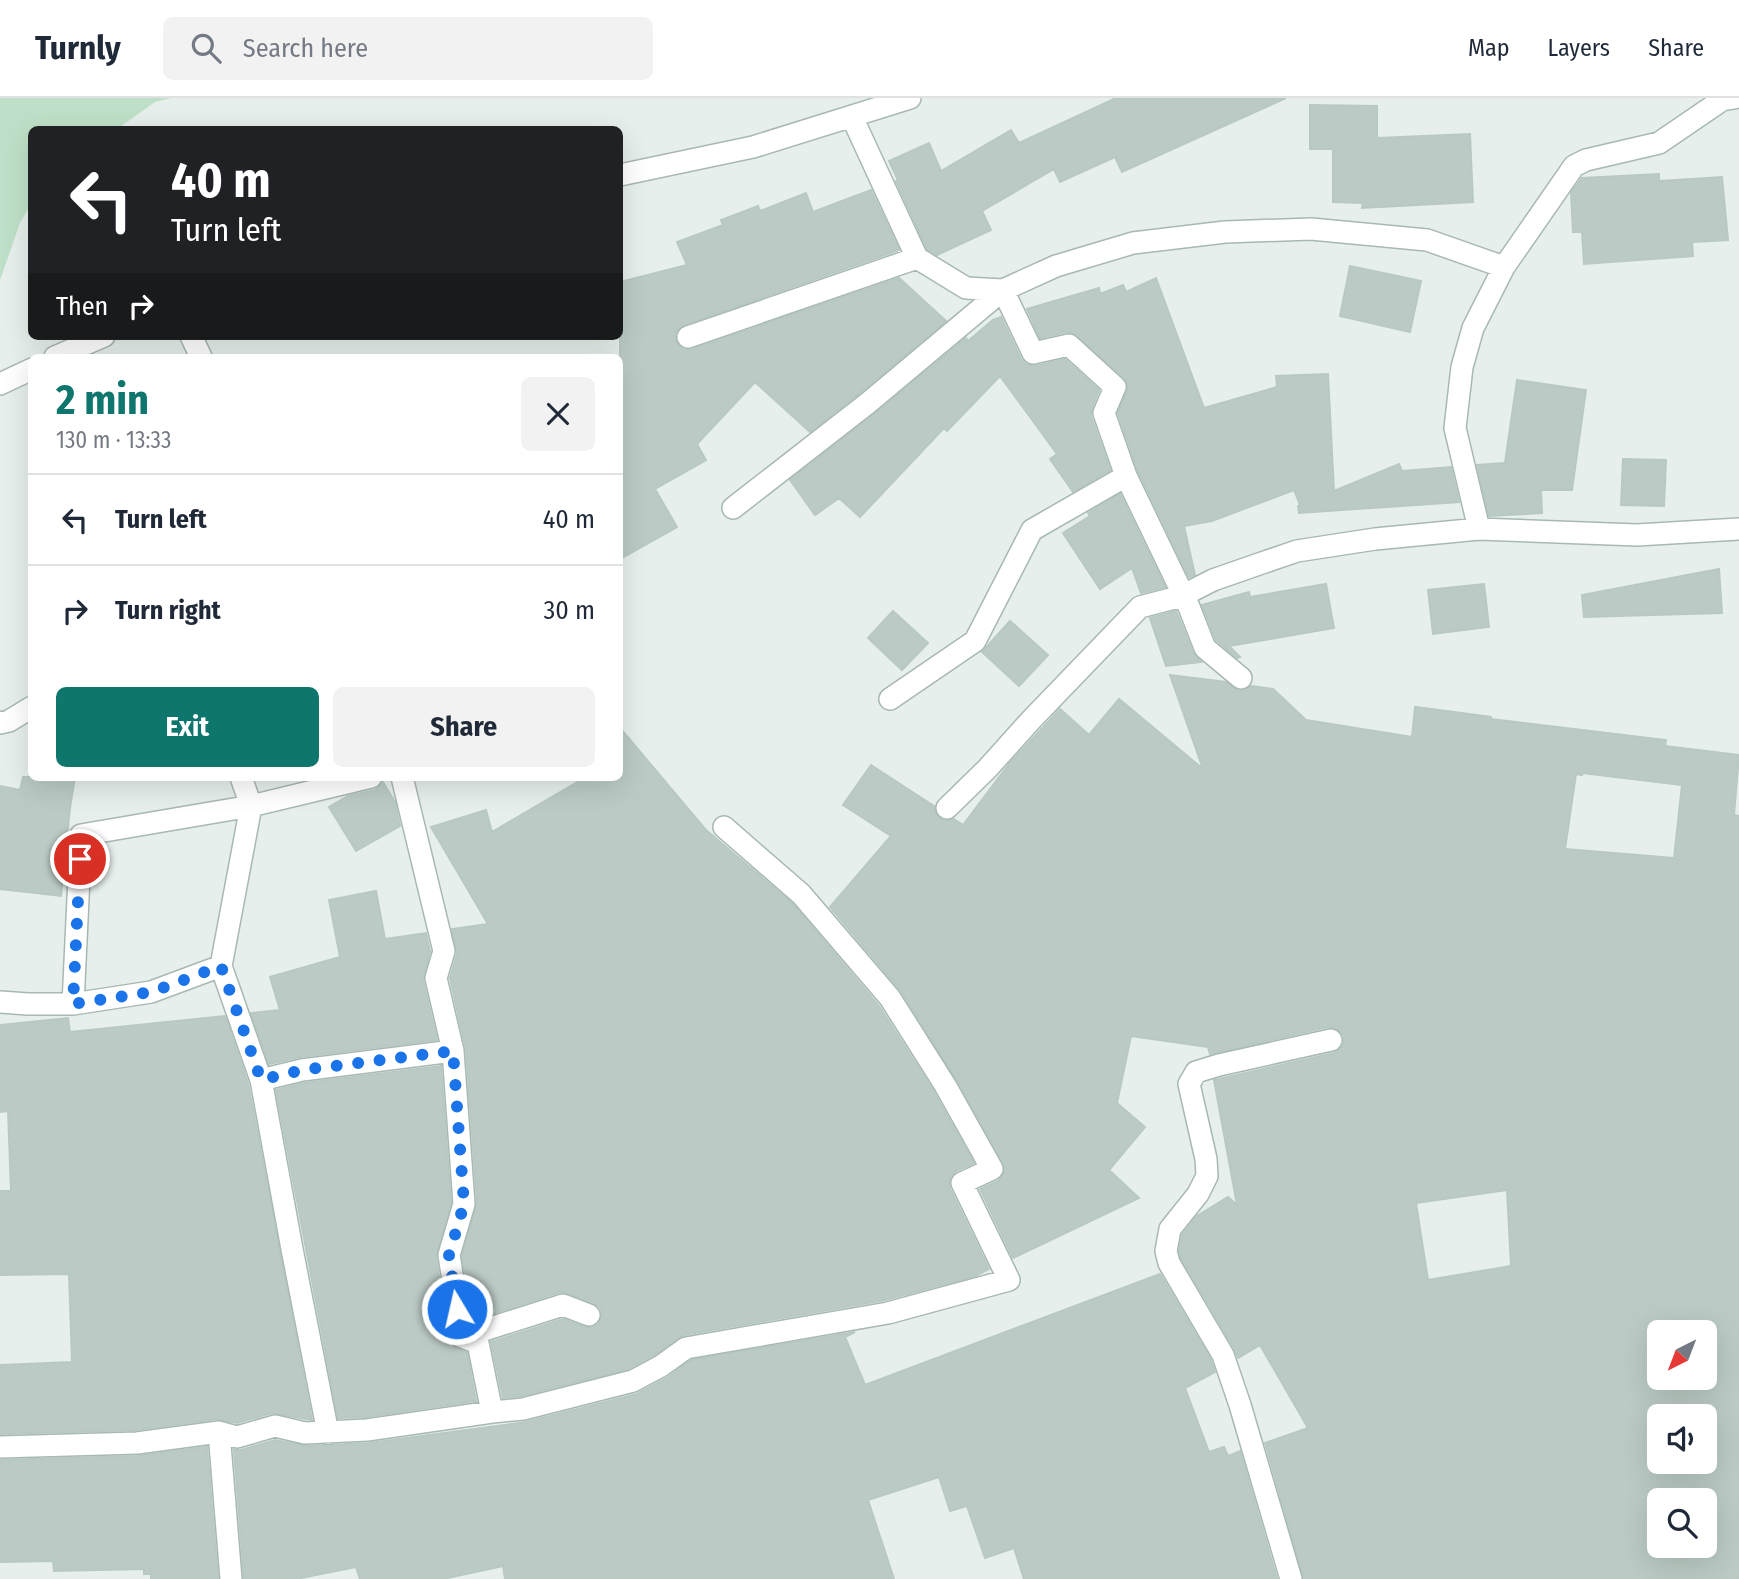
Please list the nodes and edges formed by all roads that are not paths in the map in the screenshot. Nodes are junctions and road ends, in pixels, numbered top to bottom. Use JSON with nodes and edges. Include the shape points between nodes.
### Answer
{"nodes":[{"id":1,"x":910,"y":98,"type":"edge"},
{"id":2,"x":1734,"y":98,"type":"edge"},
{"id":3,"x":852,"y":117,"type":"junction"},
{"id":4,"x":623,"y":174,"type":"edge"},
{"id":5,"x":917,"y":257,"type":"junction"},
{"id":6,"x":1504,"y":267,"type":"junction"},
{"id":7,"x":1003,"y":290,"type":"junction"},
{"id":8,"x":688,"y":337,"type":"dead end"},
{"id":9,"x":95,"y":340,"type":"edge"},
{"id":10,"x":62,"y":354,"type":"edge"},
{"id":11,"x":28,"y":371,"type":"edge"},
{"id":12,"x":0,"y":384,"type":"edge"},
{"id":13,"x":1126,"y":476,"type":"junction"},
{"id":14,"x":733,"y":508,"type":"dead end"},
{"id":15,"x":1479,"y":529,"type":"junction"},
{"id":16,"x":1739,"y":529,"type":"edge"},
{"id":17,"x":1182,"y":596,"type":"junction"},
{"id":18,"x":1241,"y":678,"type":"dead end"},
{"id":19,"x":890,"y":699,"type":"dead end"},
{"id":20,"x":28,"y":709,"type":"edge"},
{"id":21,"x":0,"y":723,"type":"edge"},
{"id":22,"x":242,"y":781,"type":"edge"},
{"id":23,"x":355,"y":781,"type":"edge"},
{"id":24,"x":403,"y":781,"type":"edge"},
{"id":25,"x":251,"y":806,"type":"junction"},
{"id":26,"x":947,"y":808,"type":"dead end"},
{"id":27,"x":724,"y":827,"type":"dead end"},
{"id":28,"x":221,"y":966,"type":"junction"},
{"id":29,"x":0,"y":1002,"type":"edge"},
{"id":30,"x":73,"y":1004,"type":"junction"},
{"id":31,"x":1331,"y":1040,"type":"dead end"},
{"id":32,"x":453,"y":1051,"type":"junction"},
{"id":33,"x":261,"y":1080,"type":"junction"},
{"id":34,"x":589,"y":1315,"type":"dead end"},
{"id":35,"x":462,"y":1337,"type":"junction"},
{"id":36,"x":492,"y":1412,"type":"junction"},
{"id":37,"x":219,"y":1432,"type":"junction"},
{"id":38,"x":328,"y":1433,"type":"junction"},
{"id":39,"x":0,"y":1447,"type":"edge"},
{"id":40,"x":231,"y":1579,"type":"edge"},
{"id":41,"x":1291,"y":1579,"type":"edge"}],
"edges":[{"from":1,"to":3,"type":"street"},
{"from":2,"to":6,"type":"street","via":[[1723,100],[1659,143],[1574,166]]},
{"from":3,"to":4,"type":"street","via":[[753,147]]},
{"from":3,"to":5,"type":"street"},
{"from":5,"to":7,"type":"street","via":[[966,288]]},
{"from":5,"to":8,"type":"street"},
{"from":6,"to":7,"type":"street","via":[[1427,240],[1311,229],[1225,232],[1133,243],[1056,265]]},
{"from":6,"to":15,"type":"street","via":[[1473,328],[1462,368],[1455,428]]},
{"from":7,"to":13,"type":"street","via":[[1033,353],[1069,345],[1115,387],[1104,413]]},
{"from":7,"to":14,"type":"street"},
{"from":9,"to":10,"type":"street"},
{"from":11,"to":12,"type":"street"},
{"from":13,"to":17,"type":"street"},
{"from":13,"to":19,"type":"street","via":[[1032,530],[975,641]]},
{"from":15,"to":16,"type":"street","via":[[1636,535]]},
{"from":15,"to":17,"type":"street","via":[[1375,538],[1297,551],[1213,580]]},
{"from":17,"to":18,"type":"street","via":[[1205,648]]},
{"from":17,"to":26,"type":"street","via":[[1140,607]]},
{"from":20,"to":21,"type":"street"},
{"from":22,"to":25,"type":"street"},
{"from":23,"to":25,"type":"street"},
{"from":24,"to":32,"type":"street","via":[[444,951],[436,978]]},
{"from":25,"to":28,"type":"street"},
{"from":25,"to":30,"type":"street","via":[[81,835]]},
{"from":27,"to":36,"type":"street","via":[[801,894],[833,930],[890,998],[945,1085],[992,1169],[962,1183],[1009,1280],[888,1313],[686,1348],[633,1381],[523,1409]]},
{"from":28,"to":30,"type":"street","via":[[152,992]]},
{"from":28,"to":33,"type":"street"},
{"from":29,"to":30,"type":"street"},
{"from":31,"to":41,"type":"street","via":[[1196,1072],[1189,1084],[1207,1176],[1170,1229],[1166,1251],[1223,1355]]},
{"from":32,"to":33,"type":"street","via":[[302,1070]]},
{"from":32,"to":35,"type":"street","via":[[464,1204],[449,1255]]},
{"from":33,"to":38,"type":"street"},
{"from":34,"to":35,"type":"street","via":[[562,1305]]},
{"from":35,"to":36,"type":"street","via":[[478,1343]]},
{"from":36,"to":38,"type":"street"},
{"from":37,"to":38,"type":"street","via":[[237,1437],[275,1426]]},
{"from":37,"to":39,"type":"street","via":[[137,1443]]},
{"from":37,"to":40,"type":"street"}]}
